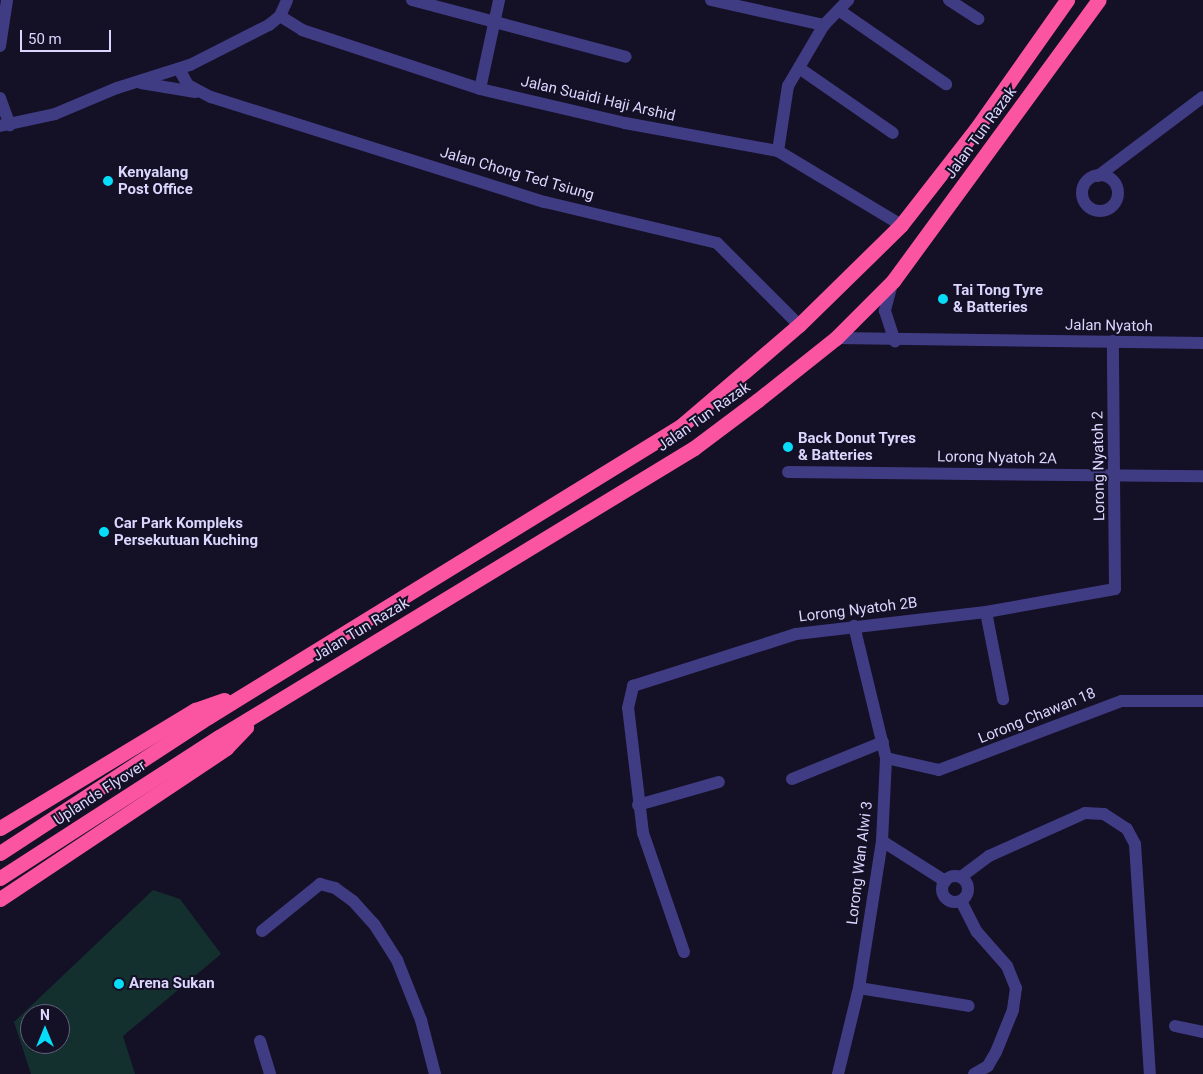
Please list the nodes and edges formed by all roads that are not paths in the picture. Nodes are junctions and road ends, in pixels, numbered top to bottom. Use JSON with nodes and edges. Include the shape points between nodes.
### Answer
{"nodes":[{"id":1,"x":7,"y":0,"type":"edge"},
{"id":2,"x":287,"y":0,"type":"edge"},
{"id":3,"x":412,"y":0,"type":"edge"},
{"id":4,"x":499,"y":0,"type":"edge"},
{"id":5,"x":711,"y":0,"type":"edge"},
{"id":6,"x":848,"y":0,"type":"edge"},
{"id":7,"x":948,"y":0,"type":"edge"},
{"id":8,"x":1067,"y":0,"type":"edge"},
{"id":9,"x":1099,"y":0,"type":"edge"},
{"id":10,"x":840,"y":11,"type":"junction"},
{"id":11,"x":280,"y":16,"type":"junction"},
{"id":12,"x":978,"y":19,"type":"dead end"},
{"id":13,"x":495,"y":24,"type":"junction"},
{"id":14,"x":824,"y":25,"type":"junction"},
{"id":15,"x":0,"y":46,"type":"edge"},
{"id":16,"x":626,"y":56,"type":"dead end"},
{"id":17,"x":185,"y":67,"type":"junction"},
{"id":18,"x":799,"y":68,"type":"junction"},
{"id":19,"x":138,"y":82,"type":"junction"},
{"id":20,"x":946,"y":84,"type":"dead end"},
{"id":21,"x":480,"y":89,"type":"junction"},
{"id":22,"x":200,"y":93,"type":"junction"},
{"id":23,"x":0,"y":98,"type":"edge"},
{"id":24,"x":1203,"y":98,"type":"edge"},
{"id":25,"x":5,"y":125,"type":"edge"},
{"id":26,"x":893,"y":133,"type":"dead end"},
{"id":27,"x":778,"y":152,"type":"junction"},
{"id":28,"x":1098,"y":176,"type":"dead end"},
{"id":29,"x":901,"y":225,"type":"junction"},
{"id":30,"x":893,"y":282,"type":"junction"},
{"id":31,"x":799,"y":325,"type":"junction"},
{"id":32,"x":836,"y":338,"type":"junction"},
{"id":33,"x":896,"y":341,"type":"junction"},
{"id":34,"x":1113,"y":341,"type":"junction"},
{"id":35,"x":1203,"y":343,"type":"edge"},
{"id":36,"x":788,"y":472,"type":"dead end"},
{"id":37,"x":1116,"y":476,"type":"junction"},
{"id":38,"x":1203,"y":476,"type":"edge"},
{"id":39,"x":1115,"y":590,"type":"joint"},
{"id":40,"x":986,"y":612,"type":"junction"},
{"id":41,"x":854,"y":626,"type":"junction"},
{"id":42,"x":255,"y":688,"type":"junction"},
{"id":43,"x":1003,"y":699,"type":"dead end"},
{"id":44,"x":1203,"y":701,"type":"edge"},
{"id":45,"x":261,"y":712,"type":"junction"},
{"id":46,"x":208,"y":717,"type":"joint"},
{"id":47,"x":219,"y":737,"type":"joint"},
{"id":48,"x":884,"y":742,"type":"junction"},
{"id":49,"x":886,"y":758,"type":"junction"},
{"id":50,"x":792,"y":779,"type":"dead end"},
{"id":51,"x":719,"y":782,"type":"dead end"},
{"id":52,"x":638,"y":805,"type":"junction"},
{"id":53,"x":0,"y":828,"type":"edge"},
{"id":54,"x":882,"y":841,"type":"junction"},
{"id":55,"x":0,"y":853,"type":"edge"},
{"id":56,"x":961,"y":877,"type":"junction"},
{"id":57,"x":0,"y":878,"type":"edge"},
{"id":58,"x":945,"y":881,"type":"junction"},
{"id":59,"x":0,"y":899,"type":"edge"},
{"id":60,"x":961,"y":901,"type":"junction"},
{"id":61,"x":262,"y":931,"type":"dead end"},
{"id":62,"x":684,"y":952,"type":"dead end"},
{"id":63,"x":859,"y":988,"type":"junction"},
{"id":64,"x":970,"y":1006,"type":"dead end"},
{"id":65,"x":1175,"y":1026,"type":"dead end"},
{"id":66,"x":1203,"y":1032,"type":"edge"},
{"id":67,"x":260,"y":1041,"type":"dead end"},
{"id":68,"x":270,"y":1074,"type":"edge"},
{"id":69,"x":435,"y":1074,"type":"edge"},
{"id":70,"x":838,"y":1074,"type":"edge"},
{"id":71,"x":974,"y":1074,"type":"edge"},
{"id":72,"x":1150,"y":1074,"type":"edge"}],
"edges":[{"from":1,"to":15,"type":"street"},
{"from":2,"to":11,"type":"street"},
{"from":3,"to":13,"type":"street"},
{"from":4,"to":13,"type":"street"},
{"from":5,"to":14,"type":"street"},
{"from":6,"to":10,"type":"street"},
{"from":7,"to":12,"type":"street"},
{"from":8,"to":29,"type":"highway","name":"Jalan Tun Razak","via":[[976,129]]},
{"from":9,"to":30,"type":"highway","name":"Jalan Tun Razak"},
{"from":10,"to":14,"type":"street"},
{"from":10,"to":20,"type":"street"},
{"from":11,"to":17,"type":"street","via":[[238,44]]},
{"from":11,"to":21,"type":"street","name":"Jalan Suaidi Haji Arshid","via":[[302,30]]},
{"from":13,"to":16,"type":"street"},
{"from":13,"to":21,"type":"street"},
{"from":14,"to":18,"type":"street"},
{"from":17,"to":19,"type":"street"},
{"from":17,"to":22,"type":"street"},
{"from":18,"to":26,"type":"street"},
{"from":18,"to":27,"type":"street","via":[[783,106]]},
{"from":19,"to":22,"type":"street","name":"Jalan Chong Ted Tsiung"},
{"from":19,"to":25,"type":"street","via":[[55,114]]},
{"from":21,"to":27,"type":"street","name":"Jalan Suaidi Haji Arshid","via":[[625,123]]},
{"from":22,"to":31,"type":"street","name":"Jalan Chong Ted Tsiung","via":[[545,202],[717,243]]},
{"from":23,"to":25,"type":"street"},
{"from":24,"to":28,"type":"street"},
{"from":27,"to":29,"type":"street","name":"Jalan Suaidi Haji Arshid"},
{"from":29,"to":31,"type":"highway","name":"Jalan Tun Razak"},
{"from":30,"to":32,"type":"highway","name":"Jalan Tun Razak"},
{"from":30,"to":33,"type":"street","via":[[885,311]]},
{"from":31,"to":42,"type":"highway","name":"Jalan Tun Razak","via":[[681,426]]},
{"from":32,"to":33,"type":"street","name":"Jalan Nyatoh"},
{"from":32,"to":45,"type":"highway","name":"Jalan Tun Razak","via":[[694,448]]},
{"from":33,"to":34,"type":"street","name":"Jalan Nyatoh"},
{"from":34,"to":35,"type":"street","name":"Jalan Nyatoh"},
{"from":34,"to":37,"type":"street","name":"Lorong Nyatoh 2"},
{"from":36,"to":37,"type":"street","name":"Lorong Nyatoh 2A"},
{"from":37,"to":38,"type":"street","name":"Lorong Nyatoh 2A"},
{"from":37,"to":39,"type":"street","name":"Lorong Nyatoh 2"},
{"from":39,"to":40,"type":"street","name":"Lorong Nyatoh 2B"},
{"from":40,"to":41,"type":"street","name":"Lorong Nyatoh 2B"},
{"from":40,"to":43,"type":"street"},
{"from":41,"to":48,"type":"street","name":"Lorong Wan Alwi 3"},
{"from":41,"to":52,"type":"street","name":"Lorong Nyatoh 2B","via":[[796,634],[633,686],[628,708]]},
{"from":42,"to":46,"type":"highway","name":"Jalan Tun Razak"},
{"from":42,"to":53,"type":"highway","via":[[195,710]]},
{"from":44,"to":49,"type":"street","name":"Lorong Chawan 18","via":[[1122,701],[939,770]]},
{"from":45,"to":47,"type":"highway","name":"Jalan Tun Razak"},
{"from":45,"to":59,"type":"highway","via":[[226,748]]},
{"from":46,"to":55,"type":"highway","name":"Uplands Flyover"},
{"from":47,"to":57,"type":"highway","name":"Uplands Flyover"},
{"from":48,"to":49,"type":"street","name":"Lorong Wan Alwi 3"},
{"from":48,"to":50,"type":"street"},
{"from":49,"to":54,"type":"street","name":"Lorong Wan Alwi 3"},
{"from":51,"to":52,"type":"street"},
{"from":52,"to":62,"type":"street","via":[[643,833]]},
{"from":54,"to":58,"type":"street"},
{"from":54,"to":63,"type":"street","name":"Lorong Wan Alwi 3"},
{"from":56,"to":58,"type":"street"},
{"from":56,"to":60,"type":"street","via":[[968,886]]},
{"from":56,"to":72,"type":"street","via":[[1000,851],[1085,813],[1104,814],[1132,835]]},
{"from":58,"to":60,"type":"street","via":[[945,897]]},
{"from":60,"to":71,"type":"street","via":[[977,932],[1007,966],[1016,988],[1013,1010],[996,1052],[988,1066]]},
{"from":61,"to":69,"type":"street","via":[[314,887],[326,885],[343,894],[374,924],[397,960],[421,1020]]},
{"from":63,"to":64,"type":"street"},
{"from":63,"to":70,"type":"street","name":"Lorong Wan Alwi 3"},
{"from":65,"to":66,"type":"street"},
{"from":67,"to":68,"type":"street"}]}
